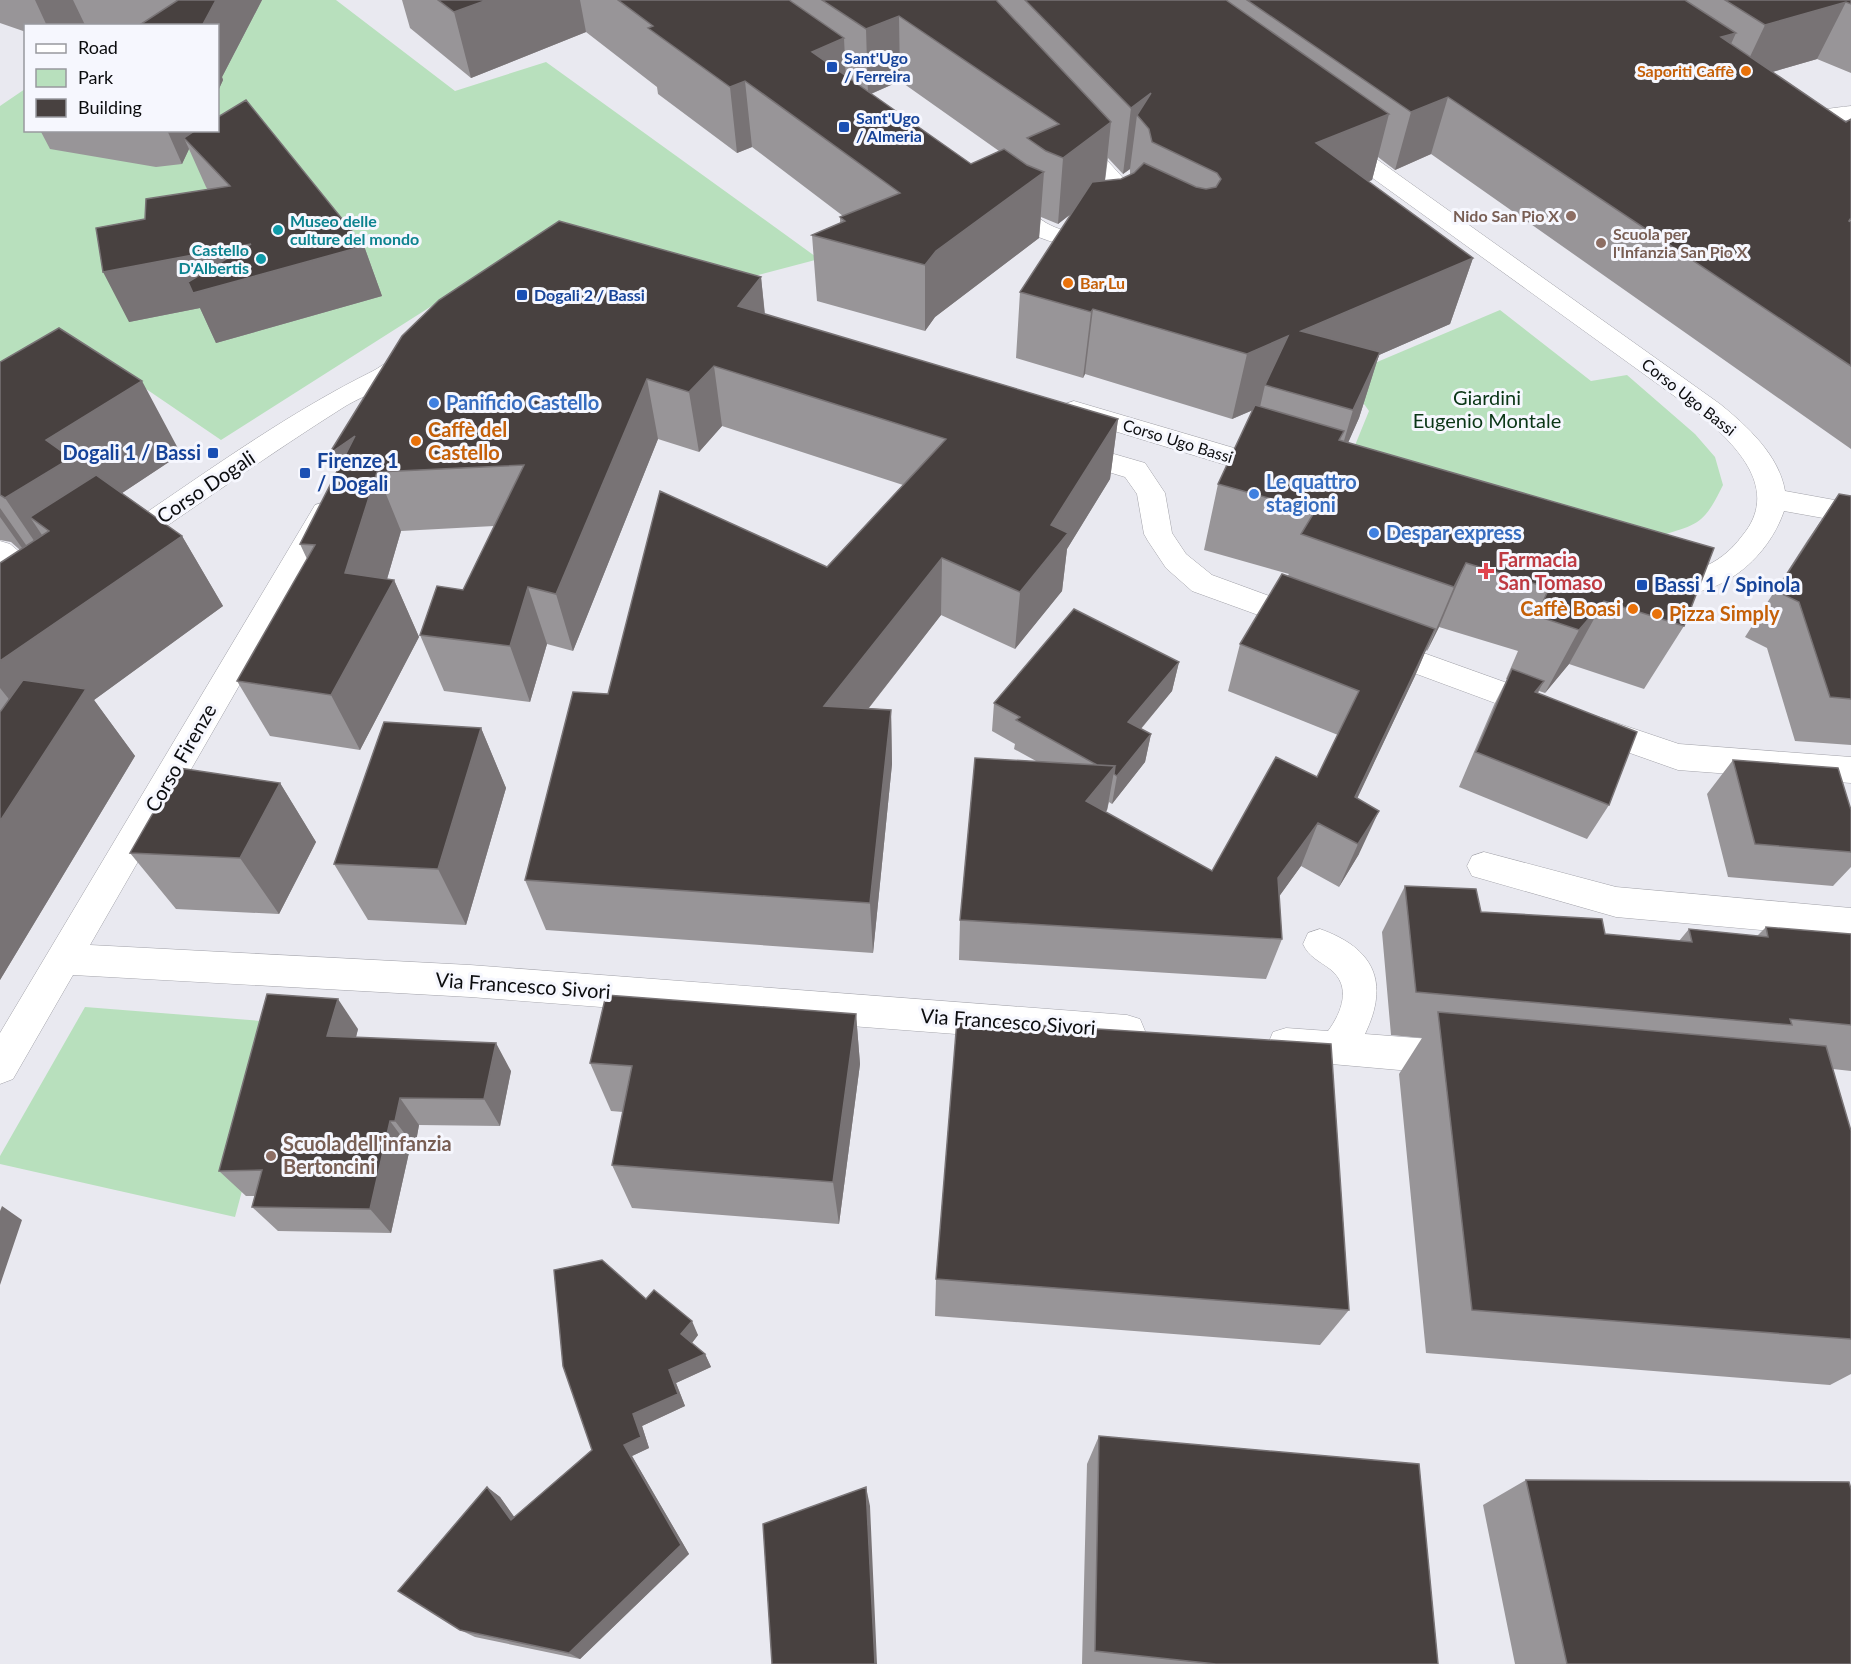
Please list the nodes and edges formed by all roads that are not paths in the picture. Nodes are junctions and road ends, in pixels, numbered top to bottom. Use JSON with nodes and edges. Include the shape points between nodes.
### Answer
{"nodes":[{"id":1,"x":1851,"y":113,"type":"edge"},
{"id":2,"x":1060,"y":122,"type":"edge"},
{"id":3,"x":1322,"y":130,"type":"edge"},
{"id":4,"x":1820,"y":144,"type":"edge"},
{"id":5,"x":980,"y":186,"type":"edge"},
{"id":6,"x":433,"y":342,"type":"edge"},
{"id":7,"x":386,"y":375,"type":"junction"},
{"id":8,"x":1053,"y":404,"type":"edge"},
{"id":9,"x":375,"y":407,"type":"edge"},
{"id":10,"x":1045,"y":442,"type":"edge"},
{"id":11,"x":1300,"y":477,"type":"edge"},
{"id":12,"x":338,"y":490,"type":"edge"},
{"id":13,"x":1772,"y":499,"type":"junction"},
{"id":14,"x":1851,"y":513,"type":"edge"},
{"id":15,"x":0,"y":551,"type":"edge"},
{"id":16,"x":98,"y":558,"type":"edge"},
{"id":17,"x":1631,"y":577,"type":"edge"},
{"id":18,"x":49,"y":591,"type":"edge"},
{"id":19,"x":1851,"y":770,"type":"edge"},
{"id":20,"x":1484,"y":866,"type":"dead end"},
{"id":21,"x":1851,"y":923,"type":"edge"},
{"id":22,"x":1320,"y":944,"type":"dead end"},
{"id":23,"x":63,"y":959,"type":"junction"},
{"id":24,"x":1159,"y":1034,"type":"edge"},
{"id":25,"x":1254,"y":1041,"type":"edge"},
{"id":26,"x":1337,"y":1047,"type":"junction"},
{"id":27,"x":1492,"y":1062,"type":"edge"},
{"id":28,"x":0,"y":1067,"type":"edge"}],
"edges":[{"from":1,"to":4,"type":"street","via":[[1784,122]]},
{"from":2,"to":5,"type":"street","via":[[1123,190],[1140,219],[1108,235],[1067,238],[1032,224]]},
{"from":3,"to":13,"type":"street","name":"Corso Ugo Bassi","via":[[1725,422],[1750,448]]},
{"from":6,"to":7,"type":"street"},
{"from":7,"to":9,"type":"street"},
{"from":7,"to":16,"type":"street","name":"Corso Dogali","via":[[336,400]]},
{"from":8,"to":11,"type":"street","name":"Corso Ugo Bassi"},
{"from":10,"to":19,"type":"street","via":[[1134,470],[1151,493],[1158,534],[1176,561],[1202,583],[1678,757]]},
{"from":12,"to":23,"type":"street","name":"Corso Firenze"},
{"from":13,"to":14,"type":"street"},
{"from":13,"to":17,"type":"street","via":[[1758,539],[1726,569],[1684,583]]},
{"from":15,"to":18,"type":"street"},
{"from":20,"to":21,"type":"street","via":[[1616,902]]},
{"from":22,"to":26,"type":"street","via":[[1349,964],[1358,982],[1356,1020]]},
{"from":23,"to":24,"type":"street","name":"Via Francesco Sivori","via":[[470,981]]},
{"from":23,"to":28,"type":"street","name":"Corso Firenze"},
{"from":25,"to":26,"type":"street"},
{"from":26,"to":27,"type":"street"}]}
